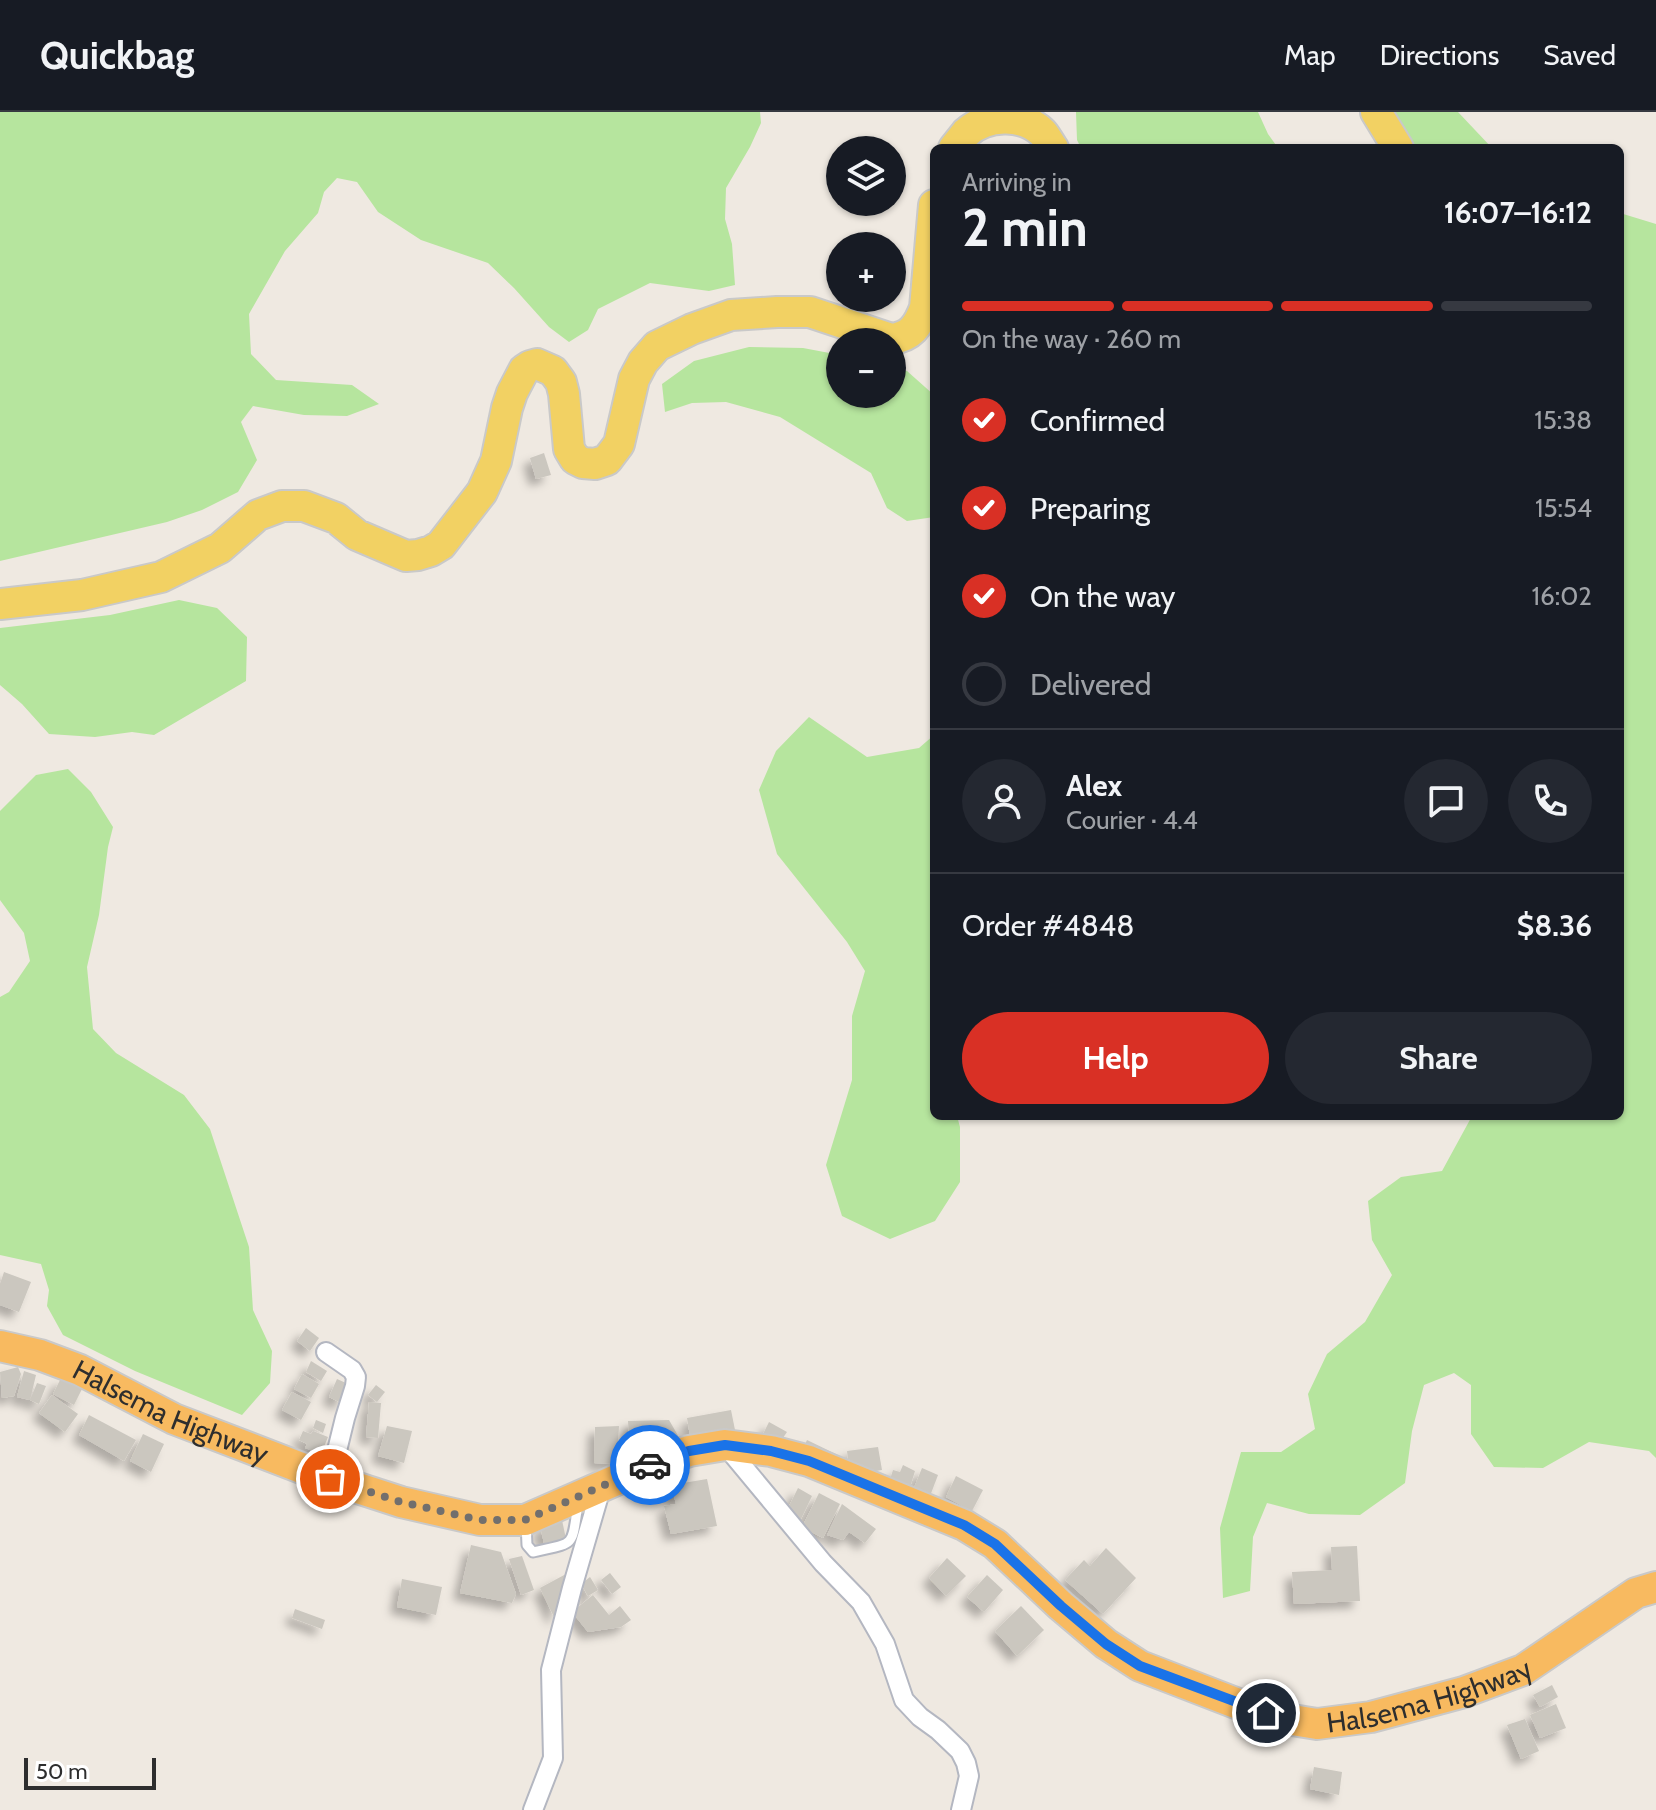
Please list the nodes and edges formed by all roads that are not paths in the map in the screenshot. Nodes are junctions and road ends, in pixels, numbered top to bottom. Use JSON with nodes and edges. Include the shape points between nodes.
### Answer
{"nodes":[{"id":1,"x":1376,"y":112,"type":"edge"},
{"id":2,"x":957,"y":144,"type":"edge"},
{"id":3,"x":1050,"y":144,"type":"edge"},
{"id":4,"x":1396,"y":144,"type":"edge"},
{"id":5,"x":930,"y":251,"type":"edge"},
{"id":6,"x":0,"y":604,"type":"edge"},
{"id":7,"x":0,"y":1346,"type":"edge"},
{"id":8,"x":326,"y":1352,"type":"dead end"},
{"id":9,"x":725,"y":1445,"type":"junction"},
{"id":10,"x":330,"y":1479,"type":"junction"},
{"id":11,"x":591,"y":1490,"type":"junction"},
{"id":12,"x":1656,"y":1587,"type":"edge"},
{"id":13,"x":533,"y":1810,"type":"edge"},
{"id":14,"x":961,"y":1810,"type":"edge"}],
"edges":[{"from":1,"to":4,"type":"main road"},
{"from":2,"to":3,"type":"main road","via":[[989,120],[1011,119],[1030,123]]},
{"from":5,"to":6,"type":"main road","via":[[925,308],[910,335],[902,338],[799,312],[731,315],[657,346],[634,379],[619,444],[607,460],[595,464],[575,459],[569,449],[561,382],[544,366],[530,366],[512,393],[496,461],[482,492],[431,551],[406,556],[357,535],[336,518],[304,506],[282,506],[258,515],[220,548],[161,577],[82,595]]},
{"from":7,"to":10,"type":"highway","name":"Halsema Highway","via":[[80,1370],[174,1419]]},
{"from":8,"to":10,"type":"street","via":[[356,1377]]},
{"from":9,"to":11,"type":"highway","name":"Halsema Highway","via":[[676,1455]]},
{"from":9,"to":12,"type":"highway","name":"Halsema Highway","via":[[809,1461],[964,1525],[995,1544],[1106,1644],[1140,1666],[1246,1707],[1317,1724],[1371,1717],[1523,1670],[1623,1600]]},
{"from":9,"to":14,"type":"street","via":[[861,1602],[885,1644],[904,1700],[960,1751],[969,1776]]},
{"from":10,"to":11,"type":"highway","name":"Halsema Highway","via":[[480,1520],[525,1520]]},
{"from":11,"to":13,"type":"street","via":[[551,1670],[553,1758]]}]}
